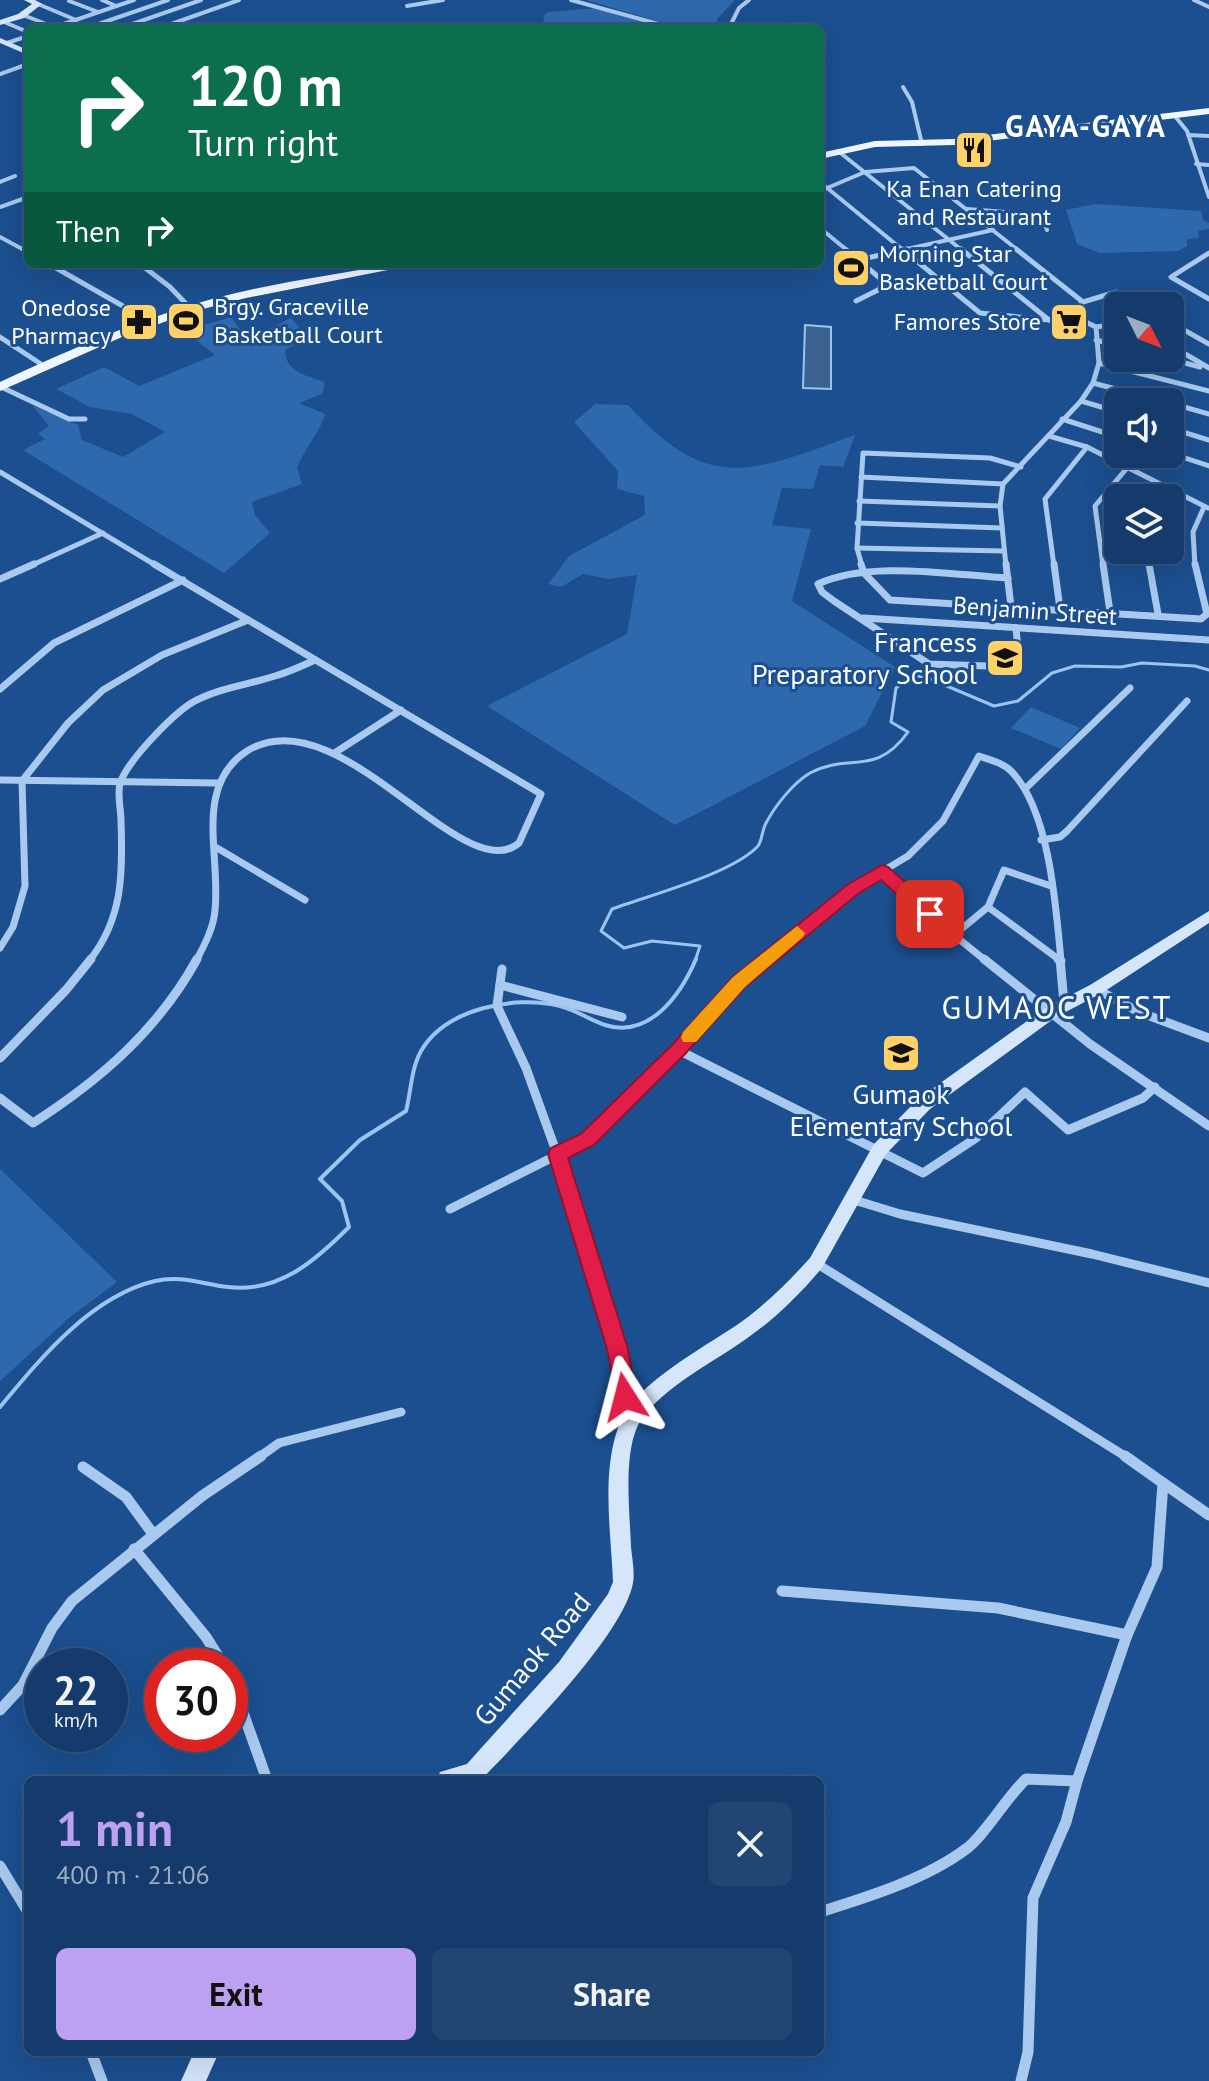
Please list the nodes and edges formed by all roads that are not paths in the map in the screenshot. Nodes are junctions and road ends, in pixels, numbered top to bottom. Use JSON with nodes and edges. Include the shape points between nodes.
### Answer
{"nodes":[{"id":1,"x":28,"y":0,"type":"edge"},
{"id":2,"x":70,"y":0,"type":"edge"},
{"id":3,"x":102,"y":0,"type":"edge"},
{"id":4,"x":134,"y":0,"type":"edge"},
{"id":5,"x":168,"y":0,"type":"edge"},
{"id":6,"x":201,"y":0,"type":"edge"},
{"id":7,"x":239,"y":0,"type":"edge"},
{"id":8,"x":443,"y":0,"type":"edge"},
{"id":9,"x":571,"y":0,"type":"edge"},
{"id":10,"x":749,"y":0,"type":"edge"},
{"id":11,"x":1194,"y":0,"type":"edge"},
{"id":12,"x":38,"y":4,"type":"junction"},
{"id":13,"x":407,"y":6,"type":"dead end"},
{"id":14,"x":114,"y":7,"type":"junction"},
{"id":15,"x":1209,"y":7,"type":"edge"},
{"id":16,"x":51,"y":9,"type":"junction"},
{"id":17,"x":98,"y":12,"type":"junction"},
{"id":18,"x":127,"y":14,"type":"junction"},
{"id":19,"x":23,"y":15,"type":"junction"},
{"id":20,"x":76,"y":20,"type":"junction"},
{"id":21,"x":142,"y":21,"type":"junction"},
{"id":22,"x":2,"y":22,"type":"edge"},
{"id":23,"x":44,"y":24,"type":"edge"},
{"id":24,"x":64,"y":24,"type":"edge"},
{"id":25,"x":98,"y":24,"type":"edge"},
{"id":26,"x":133,"y":24,"type":"edge"},
{"id":27,"x":150,"y":24,"type":"edge"},
{"id":28,"x":171,"y":24,"type":"edge"},
{"id":29,"x":660,"y":24,"type":"edge"},
{"id":30,"x":731,"y":24,"type":"edge"},
{"id":31,"x":24,"y":32,"type":"edge"},
{"id":32,"x":24,"y":65,"type":"edge"},
{"id":33,"x":0,"y":74,"type":"edge"},
{"id":34,"x":903,"y":87,"type":"dead end"},
{"id":35,"x":1209,"y":111,"type":"edge"},
{"id":36,"x":1174,"y":115,"type":"junction"},
{"id":37,"x":1188,"y":135,"type":"junction"},
{"id":38,"x":1209,"y":136,"type":"edge"},
{"id":39,"x":922,"y":144,"type":"junction"},
{"id":40,"x":838,"y":151,"type":"junction"},
{"id":41,"x":824,"y":155,"type":"edge"},
{"id":42,"x":1196,"y":164,"type":"junction"},
{"id":43,"x":1209,"y":165,"type":"edge"},
{"id":44,"x":863,"y":171,"type":"junction"},
{"id":45,"x":15,"y":176,"type":"dead end"},
{"id":46,"x":0,"y":182,"type":"edge"},
{"id":47,"x":826,"y":187,"type":"joint"},
{"id":48,"x":1207,"y":189,"type":"edge"},
{"id":49,"x":1209,"y":197,"type":"edge"},
{"id":50,"x":24,"y":198,"type":"edge"},
{"id":51,"x":0,"y":207,"type":"edge"},
{"id":52,"x":967,"y":209,"type":"junction"},
{"id":53,"x":993,"y":230,"type":"junction"},
{"id":54,"x":1047,"y":230,"type":"dead end"},
{"id":55,"x":824,"y":231,"type":"edge"},
{"id":56,"x":0,"y":237,"type":"edge"},
{"id":57,"x":948,"y":239,"type":"junction"},
{"id":58,"x":24,"y":250,"type":"edge"},
{"id":59,"x":903,"y":250,"type":"junction"},
{"id":60,"x":1209,"y":253,"type":"edge"},
{"id":61,"x":858,"y":260,"type":"junction"},
{"id":62,"x":56,"y":268,"type":"edge"},
{"id":63,"x":145,"y":268,"type":"edge"},
{"id":64,"x":390,"y":268,"type":"edge"},
{"id":65,"x":1104,"y":296,"type":"edge"},
{"id":66,"x":1209,"y":299,"type":"edge"},
{"id":67,"x":856,"y":301,"type":"dead end"},
{"id":68,"x":1083,"y":302,"type":"junction"},
{"id":69,"x":191,"y":309,"type":"junction"},
{"id":70,"x":1069,"y":314,"type":"junction"},
{"id":71,"x":1049,"y":320,"type":"junction"},
{"id":72,"x":151,"y":322,"type":"junction"},
{"id":73,"x":1104,"y":326,"type":"edge"},
{"id":74,"x":1096,"y":327,"type":"junction"},
{"id":75,"x":1184,"y":329,"type":"edge"},
{"id":76,"x":0,"y":337,"type":"edge"},
{"id":77,"x":1096,"y":340,"type":"junction"},
{"id":78,"x":1207,"y":341,"type":"edge"},
{"id":79,"x":1104,"y":342,"type":"edge"},
{"id":80,"x":1184,"y":354,"type":"edge"},
{"id":81,"x":1099,"y":363,"type":"junction"},
{"id":82,"x":1184,"y":363,"type":"edge"},
{"id":83,"x":44,"y":366,"type":"junction"},
{"id":84,"x":1209,"y":369,"type":"edge"},
{"id":85,"x":1093,"y":383,"type":"junction"},
{"id":86,"x":1,"y":387,"type":"edge"},
{"id":87,"x":1112,"y":388,"type":"edge"},
{"id":88,"x":1209,"y":391,"type":"edge"},
{"id":89,"x":1081,"y":401,"type":"junction"},
{"id":90,"x":1184,"y":407,"type":"edge"},
{"id":91,"x":1104,"y":408,"type":"edge"},
{"id":92,"x":1209,"y":414,"type":"edge"},
{"id":93,"x":85,"y":419,"type":"dead end"},
{"id":94,"x":1062,"y":419,"type":"junction"},
{"id":95,"x":1104,"y":432,"type":"edge"},
{"id":96,"x":1184,"y":432,"type":"edge"},
{"id":97,"x":1049,"y":436,"type":"junction"},
{"id":98,"x":1209,"y":440,"type":"edge"},
{"id":99,"x":1087,"y":447,"type":"junction"},
{"id":100,"x":1104,"y":456,"type":"edge"},
{"id":101,"x":1184,"y":458,"type":"edge"},
{"id":102,"x":1209,"y":466,"type":"edge"},
{"id":103,"x":1021,"y":467,"type":"junction"},
{"id":104,"x":1127,"y":468,"type":"joint"},
{"id":105,"x":0,"y":472,"type":"edge"},
{"id":106,"x":861,"y":477,"type":"junction"},
{"id":107,"x":1003,"y":484,"type":"junction"},
{"id":108,"x":1157,"y":484,"type":"edge"},
{"id":109,"x":1184,"y":497,"type":"edge"},
{"id":110,"x":859,"y":501,"type":"junction"},
{"id":111,"x":1000,"y":506,"type":"junction"},
{"id":112,"x":1207,"y":508,"type":"edge"},
{"id":113,"x":857,"y":523,"type":"junction"},
{"id":114,"x":1002,"y":528,"type":"junction"},
{"id":115,"x":103,"y":533,"type":"junction"},
{"id":116,"x":857,"y":548,"type":"junction"},
{"id":117,"x":1004,"y":551,"type":"junction"},
{"id":118,"x":1149,"y":564,"type":"edge"},
{"id":119,"x":0,"y":566,"type":"edge"},
{"id":120,"x":11,"y":573,"type":"junction"},
{"id":121,"x":864,"y":573,"type":"junction"},
{"id":122,"x":1008,"y":578,"type":"junction"},
{"id":123,"x":0,"y":579,"type":"edge"},
{"id":124,"x":183,"y":580,"type":"junction"},
{"id":125,"x":1011,"y":607,"type":"junction"},
{"id":126,"x":1060,"y":609,"type":"junction"},
{"id":127,"x":1110,"y":612,"type":"junction"},
{"id":128,"x":1158,"y":614,"type":"junction"},
{"id":129,"x":859,"y":618,"type":"junction"},
{"id":130,"x":248,"y":620,"type":"junction"},
{"id":131,"x":1016,"y":628,"type":"junction"},
{"id":132,"x":1209,"y":640,"type":"edge"},
{"id":133,"x":315,"y":660,"type":"junction"},
{"id":134,"x":1130,"y":688,"type":"dead end"},
{"id":135,"x":0,"y":689,"type":"edge"},
{"id":136,"x":1187,"y":701,"type":"dead end"},
{"id":137,"x":401,"y":710,"type":"junction"},
{"id":138,"x":336,"y":752,"type":"junction"},
{"id":139,"x":0,"y":780,"type":"edge"},
{"id":140,"x":22,"y":781,"type":"junction"},
{"id":141,"x":217,"y":783,"type":"junction"},
{"id":142,"x":120,"y":784,"type":"junction"},
{"id":143,"x":1026,"y":788,"type":"junction"},
{"id":144,"x":1041,"y":840,"type":"junction"},
{"id":145,"x":217,"y":848,"type":"junction"},
{"id":146,"x":882,"y":871,"type":"junction"},
{"id":147,"x":1051,"y":886,"type":"junction"},
{"id":148,"x":305,"y":900,"type":"dead end"},
{"id":149,"x":988,"y":907,"type":"junction"},
{"id":150,"x":1209,"y":916,"type":"edge"},
{"id":151,"x":954,"y":935,"type":"junction"},
{"id":152,"x":0,"y":948,"type":"edge"},
{"id":153,"x":1061,"y":961,"type":"junction"},
{"id":154,"x":502,"y":969,"type":"dead end"},
{"id":155,"x":500,"y":985,"type":"junction"},
{"id":156,"x":1096,"y":989,"type":"junction"},
{"id":157,"x":1057,"y":1008,"type":"junction"},
{"id":158,"x":622,"y":1017,"type":"dead end"},
{"id":159,"x":1209,"y":1038,"type":"edge"},
{"id":160,"x":678,"y":1050,"type":"junction"},
{"id":161,"x":0,"y":1058,"type":"edge"},
{"id":162,"x":1155,"y":1087,"type":"junction"},
{"id":163,"x":0,"y":1098,"type":"edge"},
{"id":164,"x":1209,"y":1126,"type":"edge"},
{"id":165,"x":880,"y":1149,"type":"junction"},
{"id":166,"x":557,"y":1154,"type":"junction"},
{"id":167,"x":850,"y":1199,"type":"junction"},
{"id":168,"x":450,"y":1209,"type":"dead end"},
{"id":169,"x":816,"y":1263,"type":"junction"},
{"id":170,"x":1209,"y":1283,"type":"edge"},
{"id":171,"x":401,"y":1412,"type":"dead end"},
{"id":172,"x":629,"y":1421,"type":"junction"},
{"id":173,"x":83,"y":1467,"type":"dead end"},
{"id":174,"x":1163,"y":1483,"type":"junction"},
{"id":175,"x":1209,"y":1515,"type":"edge"},
{"id":176,"x":153,"y":1534,"type":"junction"},
{"id":177,"x":134,"y":1549,"type":"junction"},
{"id":178,"x":782,"y":1591,"type":"dead end"},
{"id":179,"x":1127,"y":1635,"type":"junction"},
{"id":180,"x":213,"y":1648,"type":"edge"},
{"id":181,"x":0,"y":1710,"type":"edge"},
{"id":182,"x":248,"y":1727,"type":"edge"},
{"id":183,"x":266,"y":1776,"type":"edge"},
{"id":184,"x":477,"y":1776,"type":"edge"},
{"id":185,"x":1077,"y":1781,"type":"junction"},
{"id":186,"x":0,"y":1866,"type":"edge"},
{"id":187,"x":24,"y":1905,"type":"edge"},
{"id":188,"x":824,"y":1911,"type":"edge"},
{"id":189,"x":93,"y":2056,"type":"edge"},
{"id":190,"x":205,"y":2056,"type":"edge"},
{"id":191,"x":102,"y":2081,"type":"edge"},
{"id":192,"x":193,"y":2081,"type":"edge"},
{"id":193,"x":1021,"y":2081,"type":"edge"}],
"edges":[{"from":1,"to":12,"type":"street"},
{"from":2,"to":16,"type":"street"},
{"from":2,"to":17,"type":"street"},
{"from":3,"to":14,"type":"street"},
{"from":4,"to":14,"type":"street"},
{"from":5,"to":18,"type":"street"},
{"from":6,"to":21,"type":"street"},
{"from":7,"to":28,"type":"street"},
{"from":8,"to":13,"type":"street"},
{"from":9,"to":29,"type":"street"},
{"from":10,"to":30,"type":"street"},
{"from":11,"to":15,"type":"street"},
{"from":12,"to":16,"type":"street"},
{"from":12,"to":19,"type":"street"},
{"from":14,"to":17,"type":"street"},
{"from":14,"to":18,"type":"street"},
{"from":16,"to":20,"type":"street"},
{"from":17,"to":20,"type":"street"},
{"from":18,"to":21,"type":"street"},
{"from":18,"to":25,"type":"street"},
{"from":19,"to":22,"type":"street"},
{"from":19,"to":23,"type":"street"},
{"from":20,"to":24,"type":"street"},
{"from":21,"to":26,"type":"street"},
{"from":21,"to":27,"type":"street"},
{"from":22,"to":31,"type":"street"},
{"from":32,"to":33,"type":"street"},
{"from":34,"to":39,"type":"street"},
{"from":35,"to":36,"type":"main road"},
{"from":36,"to":37,"type":"street"},
{"from":36,"to":39,"type":"main road"},
{"from":37,"to":38,"type":"street"},
{"from":37,"to":42,"type":"street"},
{"from":39,"to":40,"type":"main road"},
{"from":40,"to":41,"type":"main road"},
{"from":40,"to":44,"type":"street"},
{"from":42,"to":43,"type":"street"},
{"from":42,"to":48,"type":"street"},
{"from":44,"to":47,"type":"street"},
{"from":44,"to":52,"type":"street","via":[[914,168]]},
{"from":44,"to":57,"type":"street"},
{"from":45,"to":46,"type":"street"},
{"from":47,"to":59,"type":"street"},
{"from":48,"to":49,"type":"street"},
{"from":50,"to":51,"type":"street"},
{"from":52,"to":53,"type":"street"},
{"from":52,"to":54,"type":"street","via":[[1042,215]]},
{"from":53,"to":57,"type":"street"},
{"from":53,"to":68,"type":"street"},
{"from":55,"to":61,"type":"street"},
{"from":56,"to":58,"type":"street"},
{"from":57,"to":59,"type":"street"},
{"from":57,"to":71,"type":"street"},
{"from":59,"to":61,"type":"street"},
{"from":59,"to":71,"type":"street","via":[[980,313]]},
{"from":60,"to":66,"type":"street","via":[[1171,277]]},
{"from":61,"to":67,"type":"street","via":[[881,279],[880,289]]},
{"from":62,"to":72,"type":"street"},
{"from":63,"to":69,"type":"street"},
{"from":64,"to":69,"type":"main road"},
{"from":65,"to":68,"type":"street"},
{"from":68,"to":70,"type":"street"},
{"from":69,"to":72,"type":"main road"},
{"from":70,"to":71,"type":"street"},
{"from":70,"to":74,"type":"street"},
{"from":72,"to":83,"type":"main road"},
{"from":73,"to":74,"type":"street"},
{"from":74,"to":77,"type":"street"},
{"from":75,"to":78,"type":"street"},
{"from":76,"to":83,"type":"street"},
{"from":77,"to":79,"type":"street"},
{"from":77,"to":81,"type":"street"},
{"from":80,"to":84,"type":"street"},
{"from":81,"to":85,"type":"street"},
{"from":81,"to":88,"type":"street"},
{"from":82,"to":84,"type":"street"},
{"from":83,"to":86,"type":"main road"},
{"from":85,"to":87,"type":"street"},
{"from":85,"to":89,"type":"street"},
{"from":86,"to":93,"type":"street","via":[[69,419]]},
{"from":89,"to":91,"type":"street"},
{"from":89,"to":94,"type":"street"},
{"from":90,"to":92,"type":"street"},
{"from":94,"to":95,"type":"street"},
{"from":94,"to":97,"type":"street"},
{"from":96,"to":98,"type":"street"},
{"from":97,"to":99,"type":"street"},
{"from":97,"to":103,"type":"street"},
{"from":99,"to":100,"type":"street"},
{"from":99,"to":126,"type":"street","via":[[1045,499]]},
{"from":101,"to":102,"type":"street"},
{"from":103,"to":106,"type":"street","via":[[990,458],[863,453]]},
{"from":103,"to":107,"type":"street"},
{"from":104,"to":108,"type":"street"},
{"from":104,"to":127,"type":"street","via":[[1095,506]]},
{"from":105,"to":115,"type":"street"},
{"from":106,"to":107,"type":"street"},
{"from":106,"to":110,"type":"street"},
{"from":107,"to":111,"type":"street"},
{"from":109,"to":112,"type":"street"},
{"from":110,"to":111,"type":"street"},
{"from":110,"to":113,"type":"street"},
{"from":111,"to":114,"type":"street"},
{"from":112,"to":128,"type":"street","via":[[1195,519],[1191,534],[1207,614]]},
{"from":113,"to":114,"type":"street"},
{"from":113,"to":116,"type":"street"},
{"from":114,"to":117,"type":"street"},
{"from":115,"to":120,"type":"street"},
{"from":115,"to":124,"type":"street"},
{"from":116,"to":117,"type":"street"},
{"from":116,"to":121,"type":"street"},
{"from":117,"to":122,"type":"street"},
{"from":118,"to":128,"type":"street"},
{"from":119,"to":120,"type":"street"},
{"from":120,"to":123,"type":"street"},
{"from":121,"to":122,"type":"street"},
{"from":121,"to":125,"type":"street","via":[[890,600]]},
{"from":121,"to":129,"type":"street","via":[[818,584]]},
{"from":122,"to":125,"type":"street"},
{"from":124,"to":130,"type":"street"},
{"from":124,"to":135,"type":"street","via":[[54,643]]},
{"from":125,"to":126,"type":"street"},
{"from":126,"to":127,"type":"street"},
{"from":127,"to":128,"type":"street"},
{"from":129,"to":131,"type":"street","name":"Benjamin Street"},
{"from":129,"to":131,"type":"street","via":[[929,664],[1016,667]]},
{"from":130,"to":133,"type":"street"},
{"from":130,"to":140,"type":"street","via":[[118,678],[83,706]]},
{"from":131,"to":132,"type":"street","name":"Benjamin Street"},
{"from":133,"to":137,"type":"street"},
{"from":133,"to":142,"type":"street","via":[[190,704],[157,732]]},
{"from":134,"to":143,"type":"street"},
{"from":136,"to":144,"type":"street","via":[[1060,837]]},
{"from":137,"to":138,"type":"street"},
{"from":137,"to":138,"type":"street","via":[[541,794],[517,846],[504,852],[478,846],[438,825]]},
{"from":138,"to":141,"type":"street","via":[[303,742],[258,745],[237,759]]},
{"from":139,"to":140,"type":"street"},
{"from":140,"to":142,"type":"street"},
{"from":140,"to":152,"type":"street","via":[[28,874]]},
{"from":141,"to":142,"type":"street"},
{"from":141,"to":145,"type":"street"},
{"from":142,"to":161,"type":"street","via":[[123,870],[105,941]]},
{"from":143,"to":144,"type":"street"},
{"from":143,"to":146,"type":"street","via":[[1010,769],[979,756],[943,821],[908,856]]},
{"from":144,"to":147,"type":"street"},
{"from":145,"to":148,"type":"street"},
{"from":145,"to":163,"type":"street","via":[[215,916],[180,990],[133,1046],[72,1099],[33,1123]]},
{"from":146,"to":151,"type":"street"},
{"from":146,"to":160,"type":"street","via":[[739,982]]},
{"from":147,"to":149,"type":"street","via":[[1004,870]]},
{"from":147,"to":153,"type":"street"},
{"from":149,"to":151,"type":"street"},
{"from":149,"to":153,"type":"street"},
{"from":150,"to":156,"type":"street"},
{"from":151,"to":157,"type":"street"},
{"from":153,"to":157,"type":"street"},
{"from":154,"to":155,"type":"street"},
{"from":155,"to":158,"type":"street"},
{"from":155,"to":166,"type":"street","via":[[497,1006]]},
{"from":156,"to":157,"type":"street"},
{"from":156,"to":159,"type":"street"},
{"from":157,"to":162,"type":"street"},
{"from":157,"to":165,"type":"street","via":[[924,1104]]},
{"from":160,"to":165,"type":"street"},
{"from":160,"to":166,"type":"street","via":[[587,1140]]},
{"from":162,"to":164,"type":"street"},
{"from":162,"to":165,"type":"street","via":[[1143,1098],[1068,1130],[1025,1092],[976,1138],[923,1173]]},
{"from":165,"to":167,"type":"street"},
{"from":166,"to":168,"type":"street"},
{"from":166,"to":172,"type":"street","via":[[618,1349]]},
{"from":167,"to":169,"type":"street"},
{"from":167,"to":170,"type":"street"},
{"from":169,"to":172,"type":"street","via":[[755,1322],[650,1397]]},
{"from":169,"to":174,"type":"street"},
{"from":171,"to":176,"type":"street","via":[[279,1443]]},
{"from":172,"to":184,"type":"street","name":"Gumaok Road","via":[[621,1451],[620,1597]]},
{"from":173,"to":176,"type":"street","via":[[126,1497]]},
{"from":174,"to":175,"type":"street"},
{"from":174,"to":179,"type":"street","via":[[1157,1567]]},
{"from":176,"to":177,"type":"street"},
{"from":177,"to":180,"type":"street"},
{"from":177,"to":181,"type":"street","via":[[72,1601],[23,1685]]},
{"from":178,"to":179,"type":"street","via":[[998,1608]]},
{"from":179,"to":185,"type":"street"},
{"from":182,"to":183,"type":"street"},
{"from":185,"to":188,"type":"street","via":[[1026,1779],[968,1848],[891,1889]]},
{"from":185,"to":193,"type":"street","via":[[1066,1822],[1033,1898],[1028,2052]]},
{"from":186,"to":187,"type":"street"},
{"from":189,"to":191,"type":"street"},
{"from":190,"to":192,"type":"street"}]}
